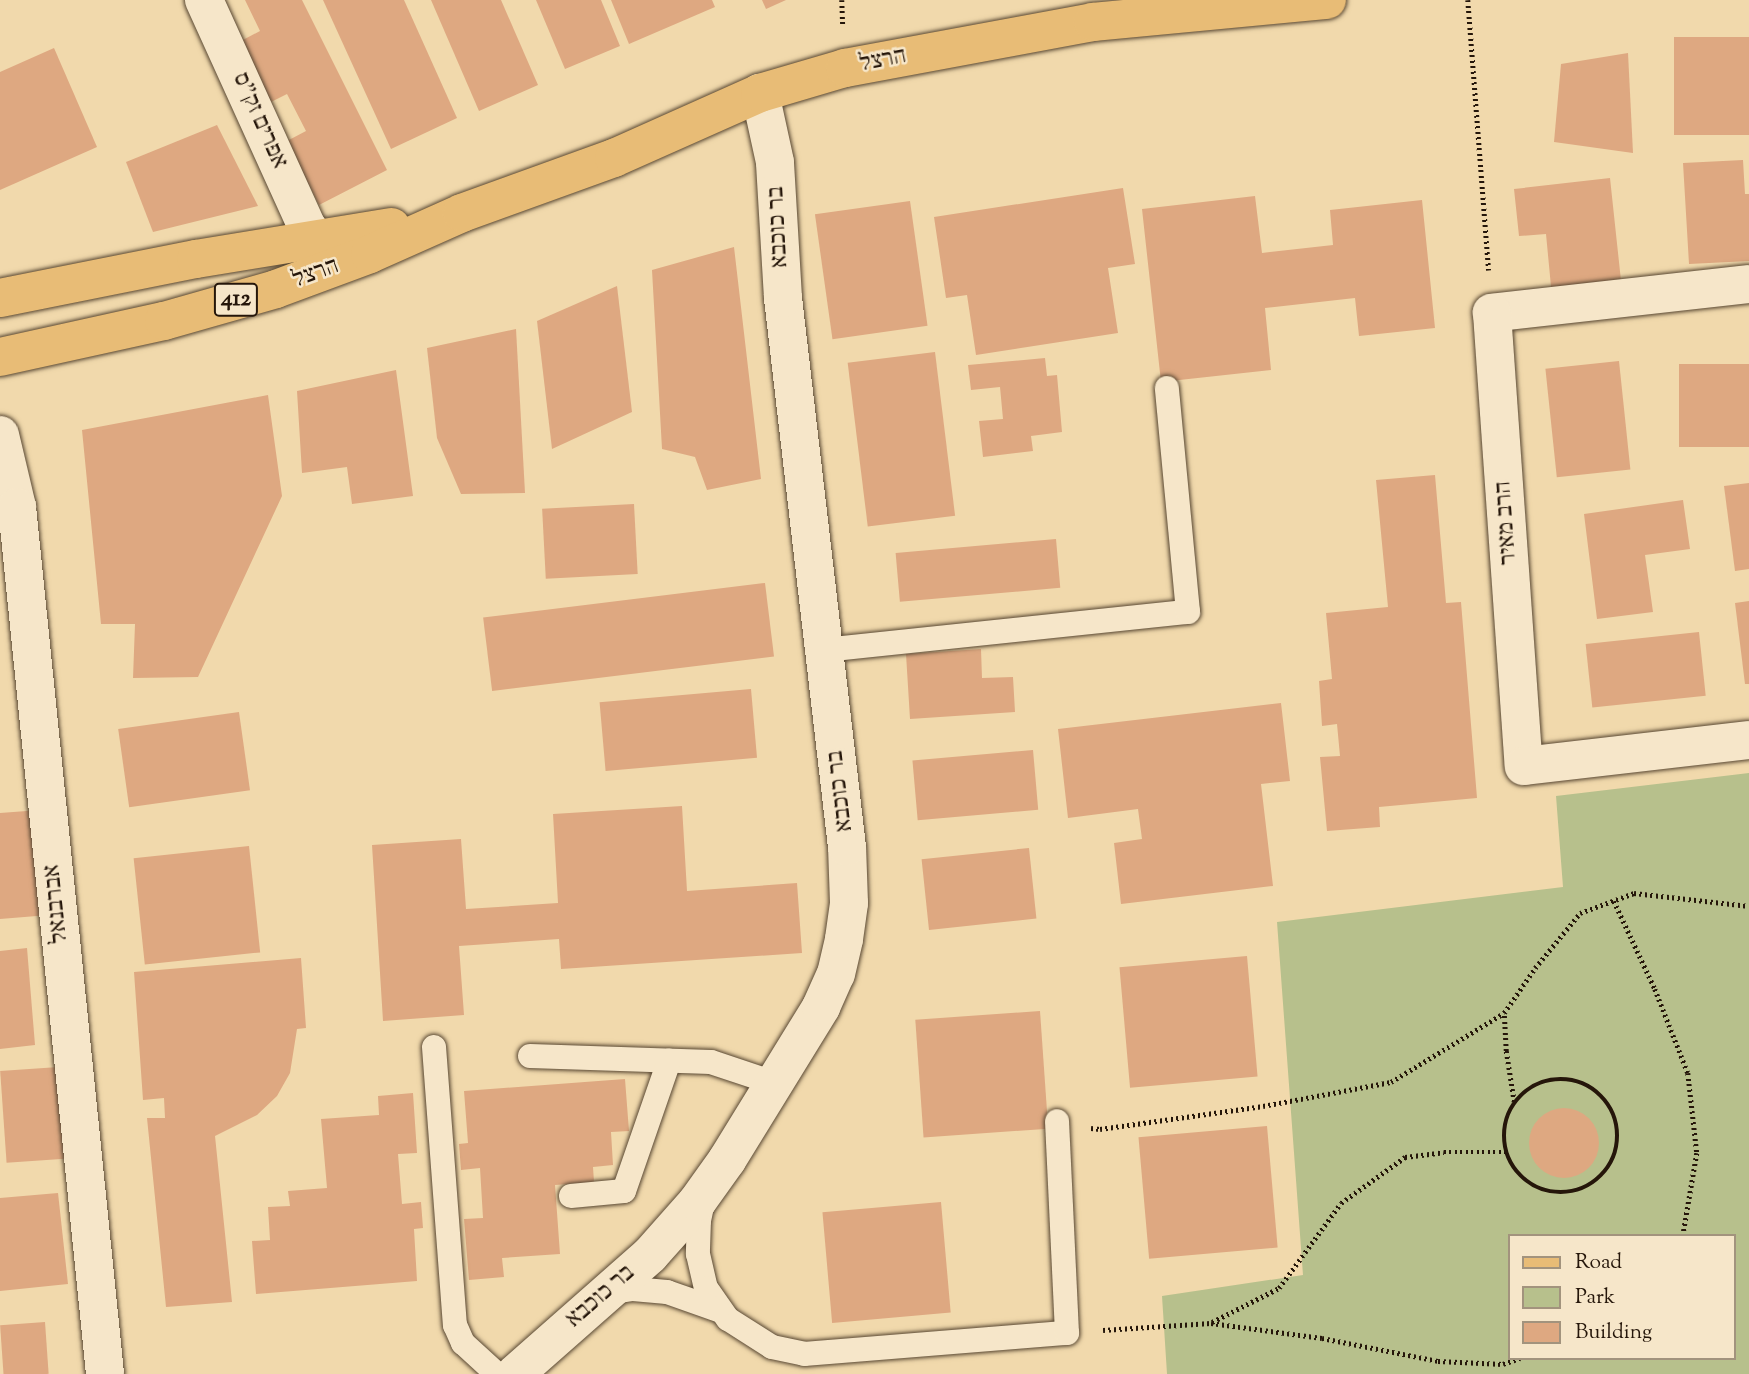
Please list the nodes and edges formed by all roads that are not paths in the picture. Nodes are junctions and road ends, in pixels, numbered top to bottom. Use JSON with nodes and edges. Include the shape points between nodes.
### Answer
{"nodes":[{"id":1,"x":204,"y":0,"type":"edge"},
{"id":2,"x":1327,"y":0,"type":"edge"},
{"id":3,"x":760,"y":93,"type":"junction"},
{"id":4,"x":462,"y":214,"type":"junction"},
{"id":5,"x":318,"y":241,"type":"junction"},
{"id":6,"x":1749,"y":284,"type":"edge"},
{"id":7,"x":0,"y":298,"type":"edge"},
{"id":8,"x":0,"y":357,"type":"edge"},
{"id":9,"x":1167,"y":388,"type":"dead end"},
{"id":10,"x":0,"y":435,"type":"edge"},
{"id":11,"x":824,"y":650,"type":"junction"},
{"id":12,"x":1749,"y":740,"type":"edge"},
{"id":13,"x":434,"y":1047,"type":"dead end"},
{"id":14,"x":530,"y":1056,"type":"dead end"},
{"id":15,"x":669,"y":1061,"type":"junction"},
{"id":16,"x":774,"y":1083,"type":"junction"},
{"id":17,"x":1057,"y":1121,"type":"road end"},
{"id":18,"x":707,"y":1188,"type":"junction"},
{"id":19,"x":571,"y":1196,"type":"dead end"},
{"id":20,"x":607,"y":1293,"type":"junction"},
{"id":21,"x":719,"y":1310,"type":"junction"},
{"id":22,"x":105,"y":1374,"type":"edge"},
{"id":23,"x":497,"y":1374,"type":"edge"},
{"id":24,"x":515,"y":1374,"type":"edge"}],
"edges":[{"from":1,"to":5,"type":"street","name":"אפרים זק\"ס","via":[[307,227]]},
{"from":2,"to":3,"type":"main road","name":"הרצל","number":"412","via":[[1081,24],[845,68]]},
{"from":3,"to":4,"type":"main road","name":"הרצל","number":"412","via":[[614,159]]},
{"from":3,"to":11,"type":"street","name":"בר כוכבא","via":[[777,179],[783,298]]},
{"from":4,"to":5,"type":"main road","name":"הרצל","number":"412"},
{"from":4,"to":8,"type":"main road","name":"הרצל","number":"412","via":[[276,289],[164,321]]},
{"from":5,"to":7,"type":"main road","name":"הרצל","number":"412","via":[[196,259]]},
{"from":6,"to":12,"type":"street","name":"הרב מאיר","via":[[1492,313],[1524,766]]},
{"from":9,"to":11,"type":"lane","via":[[1188,612]]},
{"from":10,"to":22,"type":"street","name":"אברבנאל","via":[[17,507]]},
{"from":11,"to":16,"type":"street","name":"בר כוכבא","via":[[847,847],[847,922],[829,990]]},
{"from":13,"to":23,"type":"lane","via":[[455,1325],[463,1343]]},
{"from":14,"to":15,"type":"lane"},
{"from":15,"to":16,"type":"lane","via":[[711,1062]]},
{"from":15,"to":19,"type":"lane","via":[[624,1191]]},
{"from":16,"to":18,"type":"street","name":"בר כוכבא"},
{"from":17,"to":21,"type":"lane","via":[[1067,1333],[804,1354],[755,1339]]},
{"from":18,"to":20,"type":"street","name":"בר כוכבא","via":[[650,1255]]},
{"from":18,"to":21,"type":"lane","via":[[699,1220],[698,1254],[702,1277]]},
{"from":20,"to":21,"type":"lane","via":[[633,1289],[667,1292]]},
{"from":20,"to":24,"type":"street","name":"בר כוכבא"}]}
